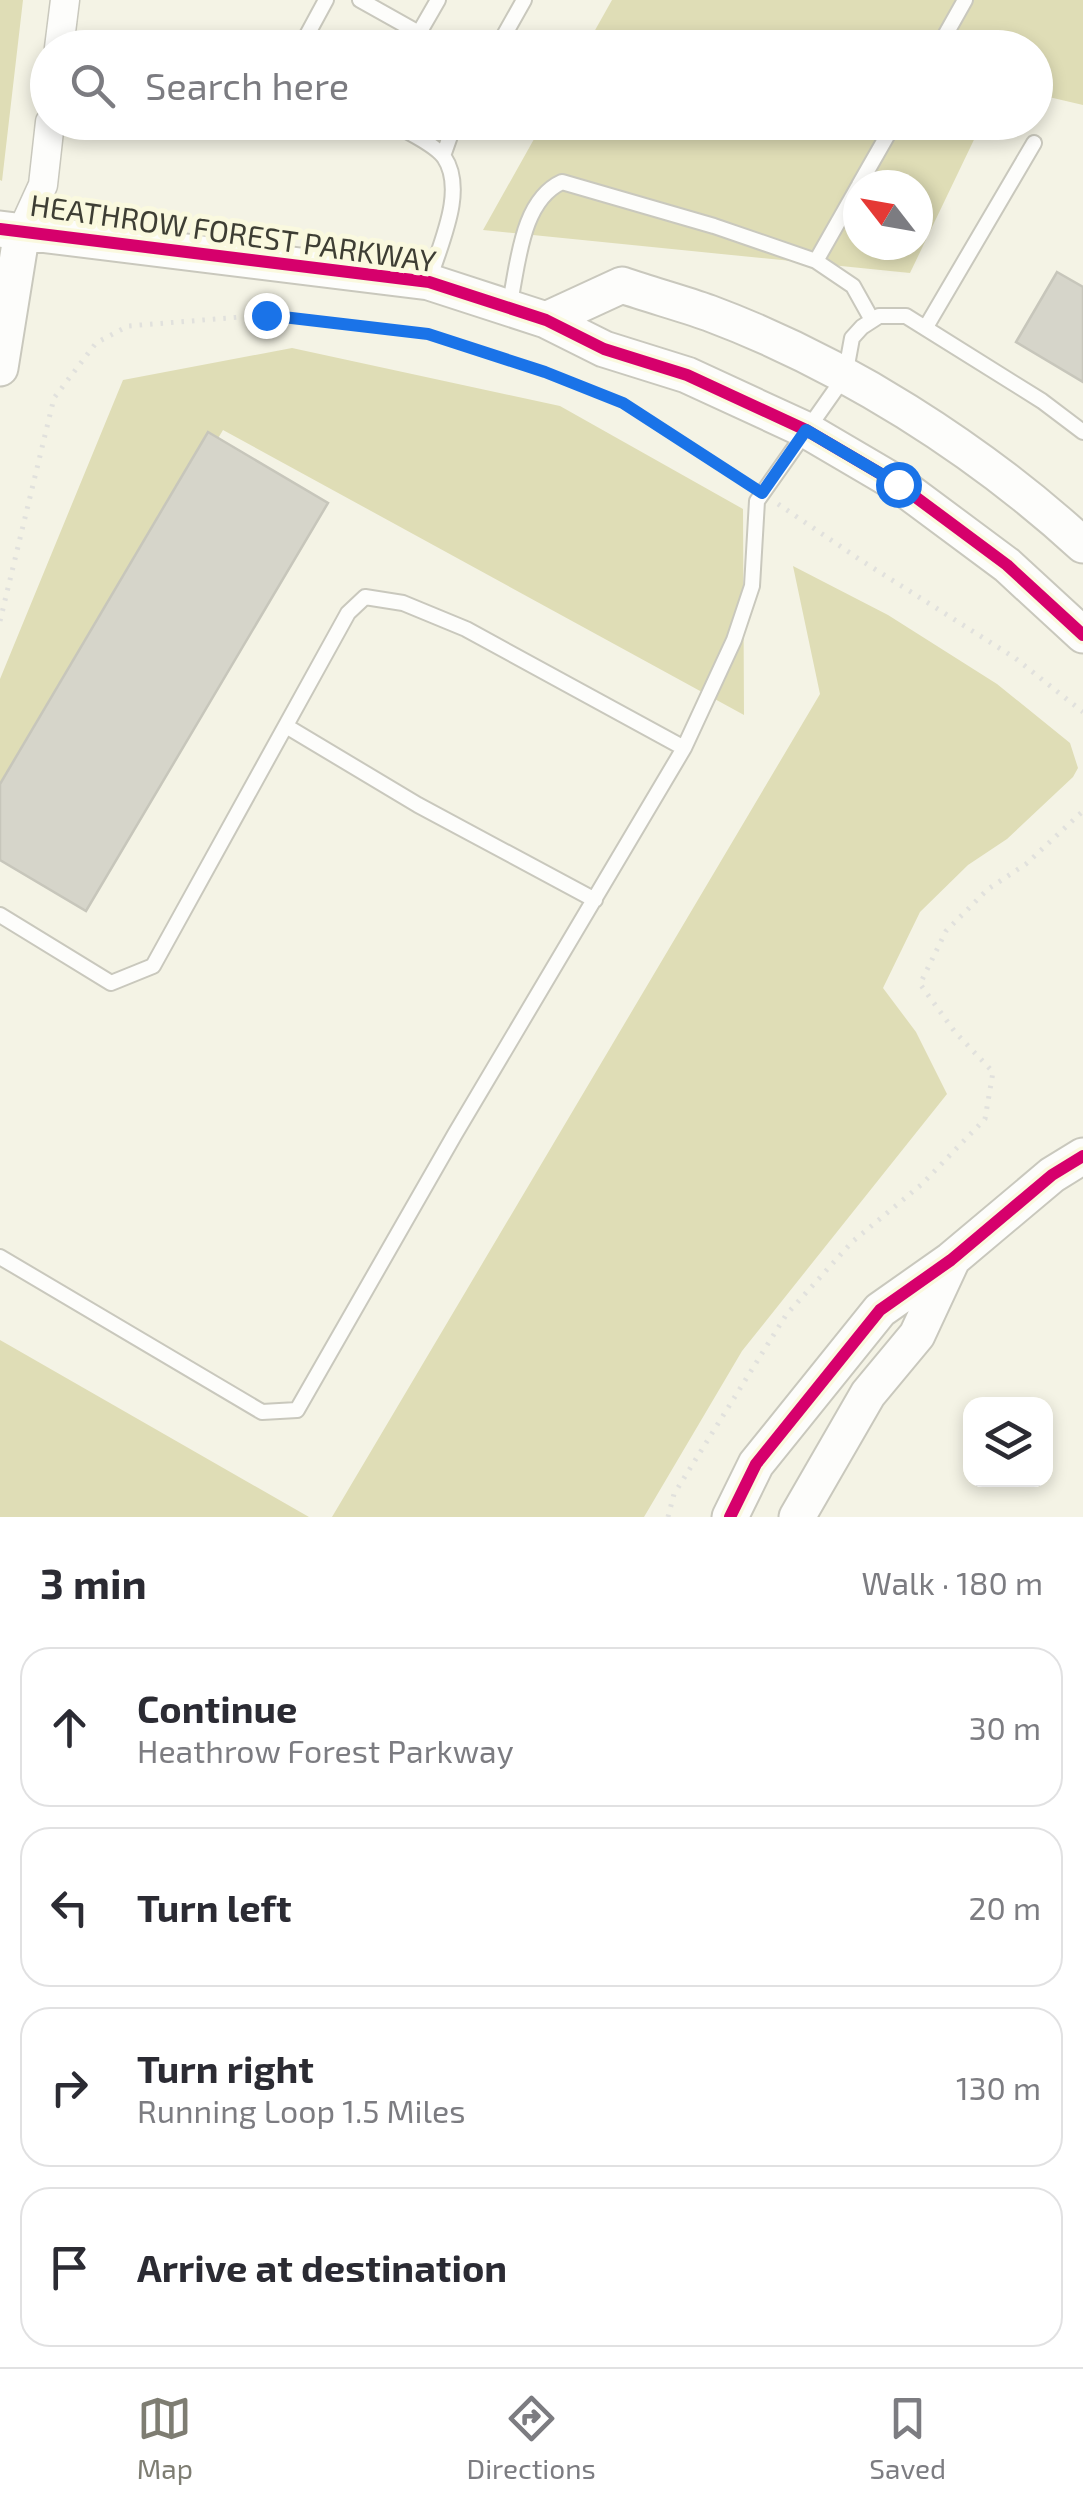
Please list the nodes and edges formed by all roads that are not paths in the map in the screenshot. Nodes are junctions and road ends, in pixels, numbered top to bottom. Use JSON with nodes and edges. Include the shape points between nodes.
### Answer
{"nodes":[{"id":1,"x":65,"y":0,"type":"edge"},
{"id":2,"x":326,"y":0,"type":"edge"},
{"id":3,"x":360,"y":0,"type":"edge"},
{"id":4,"x":438,"y":0,"type":"edge"},
{"id":5,"x":524,"y":0,"type":"edge"},
{"id":6,"x":964,"y":0,"type":"edge"},
{"id":7,"x":61,"y":30,"type":"edge"},
{"id":8,"x":310,"y":30,"type":"edge"},
{"id":9,"x":413,"y":30,"type":"edge"},
{"id":10,"x":420,"y":30,"type":"edge"},
{"id":11,"x":507,"y":30,"type":"edge"},
{"id":12,"x":948,"y":30,"type":"edge"},
{"id":13,"x":48,"y":140,"type":"edge"},
{"id":14,"x":418,"y":140,"type":"edge"},
{"id":15,"x":449,"y":140,"type":"edge"},
{"id":16,"x":885,"y":140,"type":"edge"},
{"id":17,"x":1034,"y":143,"type":"dead end"},
{"id":18,"x":443,"y":156,"type":"junction"},
{"id":19,"x":868,"y":170,"type":"edge"},
{"id":20,"x":843,"y":214,"type":"edge"},
{"id":21,"x":11,"y":230,"type":"edge"},
{"id":22,"x":816,"y":261,"type":"junction"},
{"id":23,"x":429,"y":282,"type":"junction"},
{"id":24,"x":509,"y":308,"type":"junction"},
{"id":25,"x":546,"y":320,"type":"junction"},
{"id":26,"x":872,"y":320,"type":"junction"},
{"id":27,"x":926,"y":327,"type":"junction"},
{"id":28,"x":0,"y":368,"type":"edge"},
{"id":29,"x":845,"y":376,"type":"junction"},
{"id":30,"x":806,"y":430,"type":"junction"},
{"id":31,"x":1083,"y":432,"type":"edge"},
{"id":32,"x":1083,"y":546,"type":"edge"},
{"id":33,"x":1083,"y":635,"type":"edge"},
{"id":34,"x":286,"y":726,"type":"junction"},
{"id":35,"x":684,"y":748,"type":"junction"},
{"id":36,"x":595,"y":900,"type":"junction"},
{"id":37,"x":0,"y":915,"type":"edge"},
{"id":38,"x":1083,"y":1156,"type":"edge"},
{"id":39,"x":0,"y":1256,"type":"edge"},
{"id":40,"x":952,"y":1260,"type":"junction"},
{"id":41,"x":730,"y":1517,"type":"edge"},
{"id":42,"x":797,"y":1517,"type":"edge"}],
"edges":[{"from":1,"to":7,"type":"street"},
{"from":2,"to":8,"type":"lane"},
{"from":3,"to":9,"type":"lane"},
{"from":4,"to":10,"type":"lane"},
{"from":5,"to":11,"type":"lane"},
{"from":6,"to":12,"type":"lane"},
{"from":13,"to":21,"type":"street","via":[[43,185]]},
{"from":14,"to":18,"type":"lane"},
{"from":15,"to":18,"type":"lane"},
{"from":16,"to":19,"type":"lane"},
{"from":17,"to":27,"type":"lane"},
{"from":18,"to":23,"type":"lane","via":[[454,194]]},
{"from":20,"to":22,"type":"lane"},
{"from":21,"to":23,"type":"street","name":"HEATHROW FOREST PARKWAY"},
{"from":21,"to":28,"type":"street"},
{"from":22,"to":24,"type":"lane","via":[[562,182],[535,206]]},
{"from":22,"to":26,"type":"lane","via":[[853,286]]},
{"from":23,"to":24,"type":"street","name":"HEATHROW FOREST PARKWAY"},
{"from":24,"to":25,"type":"street","name":"HEATHROW FOREST PARKWAY"},
{"from":25,"to":29,"type":"street","via":[[622,286],[711,314]]},
{"from":25,"to":30,"type":"street","name":"HEATHROW FOREST PARKWAY"},
{"from":26,"to":27,"type":"lane","via":[[906,316]]},
{"from":26,"to":29,"type":"lane","via":[[852,338]]},
{"from":27,"to":31,"type":"lane"},
{"from":29,"to":30,"type":"lane"},
{"from":29,"to":32,"type":"street","via":[[934,429]]},
{"from":30,"to":33,"type":"street","name":"HEATHROW FOREST PARKWAY","via":[[955,525]]},
{"from":30,"to":35,"type":"lane","via":[[757,501],[752,586]]},
{"from":34,"to":35,"type":"lane","via":[[348,614],[365,597],[403,603],[466,629]]},
{"from":34,"to":36,"type":"lane"},
{"from":34,"to":37,"type":"lane","via":[[152,966],[111,983]]},
{"from":35,"to":36,"type":"lane"},
{"from":36,"to":39,"type":"lane","via":[[296,1410],[262,1412]]},
{"from":38,"to":40,"type":"street"},
{"from":40,"to":41,"type":"street","via":[[880,1310],[756,1464]]},
{"from":40,"to":42,"type":"street","via":[[916,1334],[868,1394]]}]}
